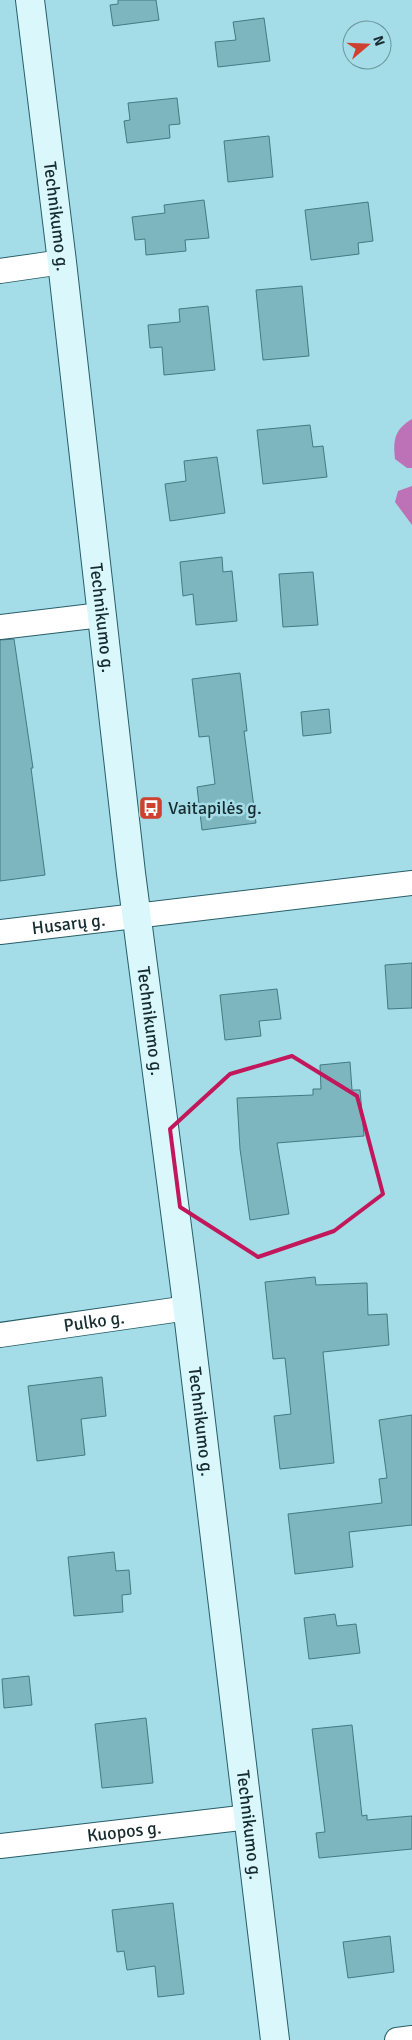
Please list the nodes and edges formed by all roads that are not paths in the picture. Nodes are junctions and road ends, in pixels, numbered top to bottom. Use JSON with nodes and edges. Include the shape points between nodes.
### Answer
{"nodes":[{"id":1,"x":30,"y":0,"type":"edge"},
{"id":2,"x":62,"y":262,"type":"junction"},
{"id":3,"x":0,"y":270,"type":"edge"},
{"id":4,"x":101,"y":615,"type":"junction"},
{"id":5,"x":0,"y":627,"type":"edge"},
{"id":6,"x":412,"y":882,"type":"edge"},
{"id":7,"x":136,"y":915,"type":"junction"},
{"id":8,"x":0,"y":932,"type":"edge"},
{"id":9,"x":188,"y":1308,"type":"junction"},
{"id":10,"x":0,"y":1335,"type":"edge"},
{"id":11,"x":249,"y":1817,"type":"junction"},
{"id":12,"x":0,"y":1846,"type":"edge"},
{"id":13,"x":412,"y":2038,"type":"edge"},
{"id":14,"x":274,"y":2040,"type":"edge"},
{"id":15,"x":396,"y":2040,"type":"edge"}],
"edges":[{"from":1,"to":2,"type":"street","name":"Technikumo g."},
{"from":2,"to":3,"type":"street"},
{"from":2,"to":4,"type":"street","name":"Technikumo g."},
{"from":4,"to":5,"type":"street"},
{"from":4,"to":7,"type":"street","name":"Technikumo g."},
{"from":6,"to":7,"type":"street"},
{"from":7,"to":8,"type":"street","name":"Husarų g."},
{"from":7,"to":9,"type":"street","name":"Technikumo g."},
{"from":9,"to":10,"type":"street","name":"Pulko g."},
{"from":9,"to":11,"type":"street","name":"Technikumo g."},
{"from":11,"to":12,"type":"street","name":"Kuopos g."},
{"from":11,"to":14,"type":"street","name":"Technikumo g."},
{"from":13,"to":15,"type":"street"}]}
